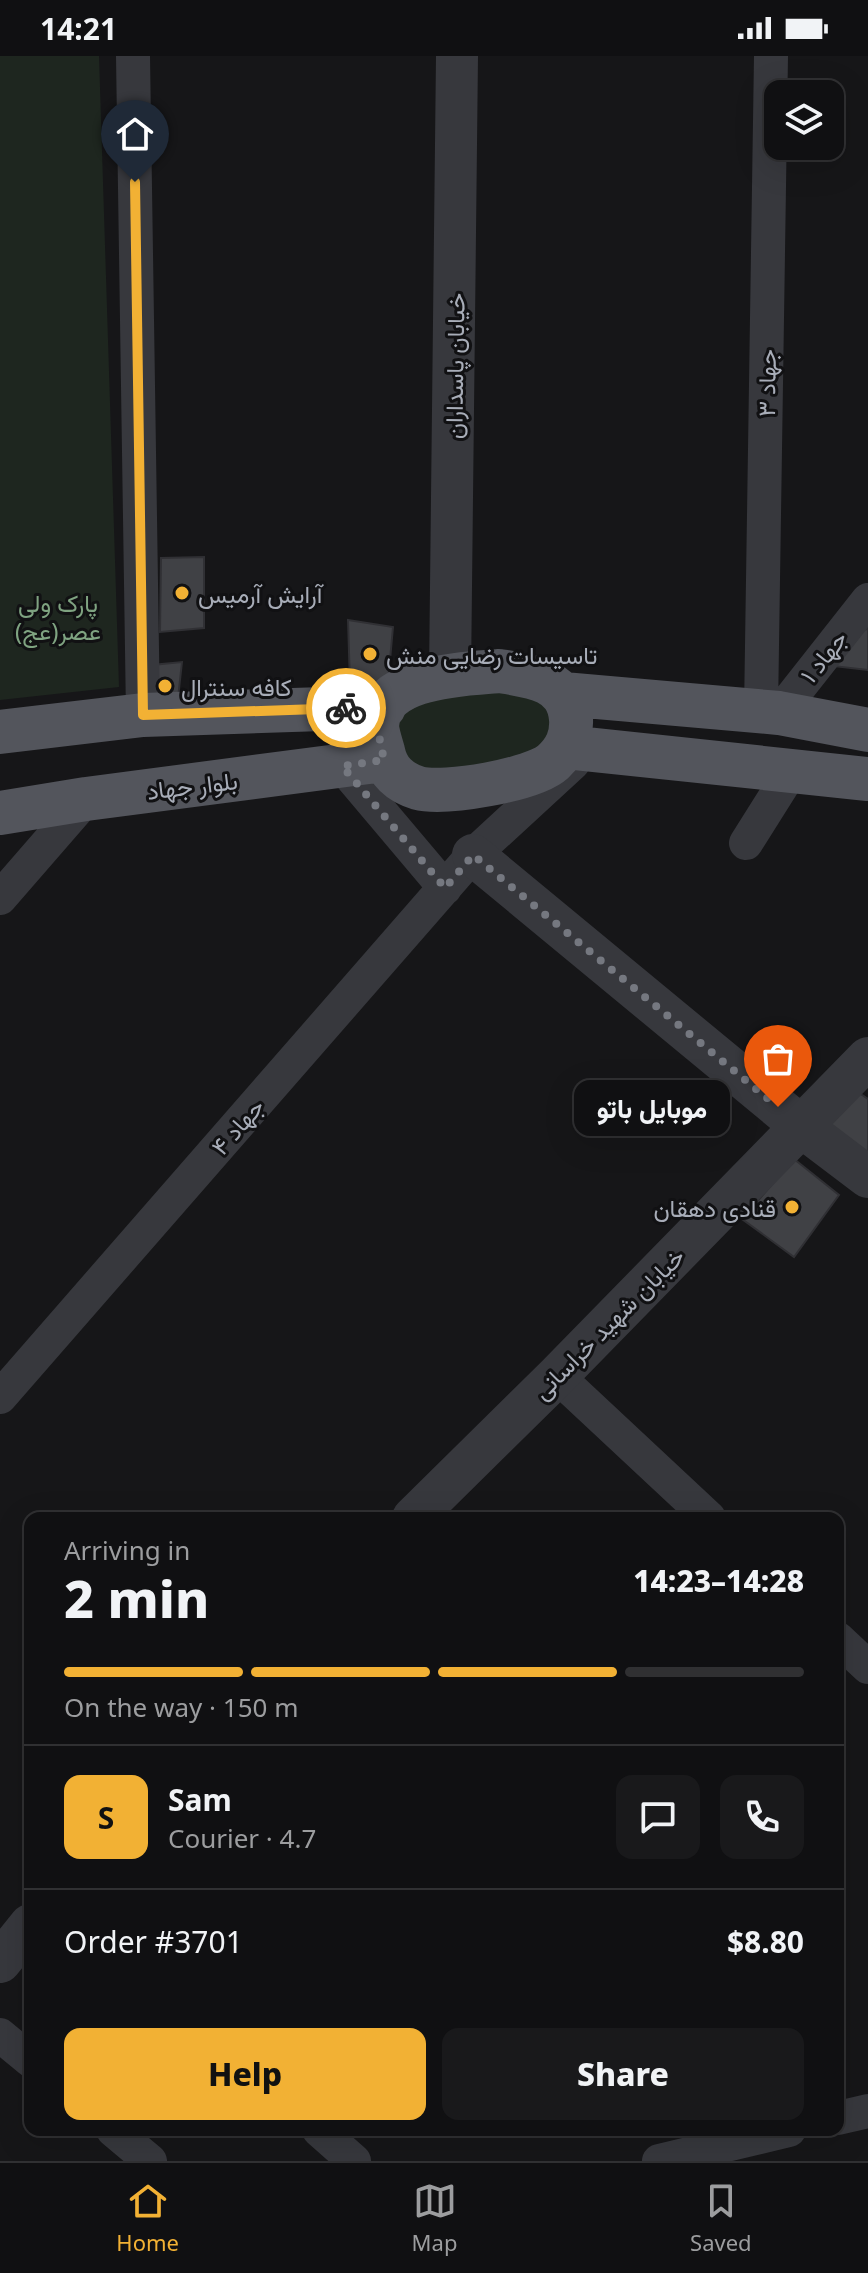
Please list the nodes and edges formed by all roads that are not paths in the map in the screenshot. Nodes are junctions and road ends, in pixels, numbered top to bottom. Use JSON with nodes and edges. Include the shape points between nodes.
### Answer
{"nodes":[{"id":1,"x":133,"y":56,"type":"edge"},
{"id":2,"x":457,"y":56,"type":"edge"},
{"id":3,"x":771,"y":56,"type":"edge"},
{"id":4,"x":868,"y":600,"type":"edge"},
{"id":5,"x":450,"y":675,"type":"junction"},
{"id":6,"x":563,"y":694,"type":"junction"},
{"id":7,"x":384,"y":707,"type":"junction"},
{"id":8,"x":770,"y":712,"type":"junction"},
{"id":9,"x":143,"y":715,"type":"junction"},
{"id":10,"x":868,"y":730,"type":"edge"},
{"id":11,"x":0,"y":732,"type":"edge"},
{"id":12,"x":578,"y":748,"type":"junction"},
{"id":13,"x":384,"y":760,"type":"junction"},
{"id":14,"x":342,"y":766,"type":"junction"},
{"id":15,"x":792,"y":770,"type":"junction"},
{"id":16,"x":868,"y":779,"type":"edge"},
{"id":17,"x":86,"y":799,"type":"junction"},
{"id":18,"x":0,"y":813,"type":"edge"},
{"id":19,"x":746,"y":843,"type":"dead end"},
{"id":20,"x":473,"y":855,"type":"junction"},
{"id":21,"x":445,"y":888,"type":"junction"},
{"id":22,"x":0,"y":898,"type":"edge"},
{"id":23,"x":868,"y":1058,"type":"edge"},
{"id":24,"x":802,"y":1127,"type":"junction"},
{"id":25,"x":868,"y":1177,"type":"edge"},
{"id":26,"x":557,"y":1376,"type":"junction"},
{"id":27,"x":0,"y":1397,"type":"edge"},
{"id":28,"x":419,"y":1512,"type":"edge"},
{"id":29,"x":703,"y":1512,"type":"edge"},
{"id":30,"x":844,"y":1645,"type":"edge"},
{"id":31,"x":868,"y":1667,"type":"edge"},
{"id":32,"x":24,"y":1932,"type":"edge"},
{"id":33,"x":0,"y":1962,"type":"edge"},
{"id":34,"x":0,"y":2035,"type":"edge"},
{"id":35,"x":24,"y":2055,"type":"edge"},
{"id":36,"x":120,"y":2136,"type":"edge"},
{"id":37,"x":326,"y":2136,"type":"edge"},
{"id":38,"x":764,"y":2136,"type":"edge"},
{"id":39,"x":150,"y":2161,"type":"edge"},
{"id":40,"x":354,"y":2161,"type":"edge"},
{"id":41,"x":659,"y":2161,"type":"edge"}],
"edges":[{"from":1,"to":9,"type":"street"},
{"from":2,"to":5,"type":"street","name":"خیابان پاسداران"},
{"from":3,"to":8,"type":"street","name":"جهاد ۳"},
{"from":4,"to":8,"type":"street","name":"جهاد ۱"},
{"from":5,"to":6,"type":"main road","via":[[522,674]]},
{"from":5,"to":7,"type":"main road","via":[[399,691]]},
{"from":6,"to":8,"type":"main road"},
{"from":6,"to":12,"type":"main road","via":[[570,703]]},
{"from":7,"to":9,"type":"main road"},
{"from":7,"to":13,"type":"main road","via":[[377,726]]},
{"from":8,"to":10,"type":"main road"},
{"from":9,"to":11,"type":"main road"},
{"from":12,"to":13,"type":"main road","via":[[551,765],[470,788],[411,786],[395,778]]},
{"from":12,"to":15,"type":"main road"},
{"from":12,"to":20,"type":"street","name":"جهاد ۴"},
{"from":13,"to":14,"type":"main road","name":"بلوار جهاد"},
{"from":14,"to":17,"type":"main road","name":"بلوار جهاد"},
{"from":14,"to":21,"type":"street"},
{"from":15,"to":16,"type":"main road"},
{"from":15,"to":19,"type":"street"},
{"from":17,"to":18,"type":"main road","name":"بلوار جهاد"},
{"from":17,"to":22,"type":"street"},
{"from":20,"to":21,"type":"street","name":"جهاد ۴"},
{"from":20,"to":24,"type":"street"},
{"from":21,"to":27,"type":"street","name":"جهاد ۴"},
{"from":23,"to":24,"type":"street","name":"خیابان شهید خراسانی"},
{"from":24,"to":25,"type":"street"},
{"from":24,"to":26,"type":"street","name":"خیابان شهید خراسانی"},
{"from":26,"to":28,"type":"street","name":"خیابان شهید خراسانی"},
{"from":26,"to":29,"type":"street"},
{"from":30,"to":31,"type":"street"},
{"from":32,"to":33,"type":"street"},
{"from":34,"to":35,"type":"street"},
{"from":36,"to":39,"type":"street"},
{"from":37,"to":40,"type":"street"},
{"from":38,"to":41,"type":"street"}]}
